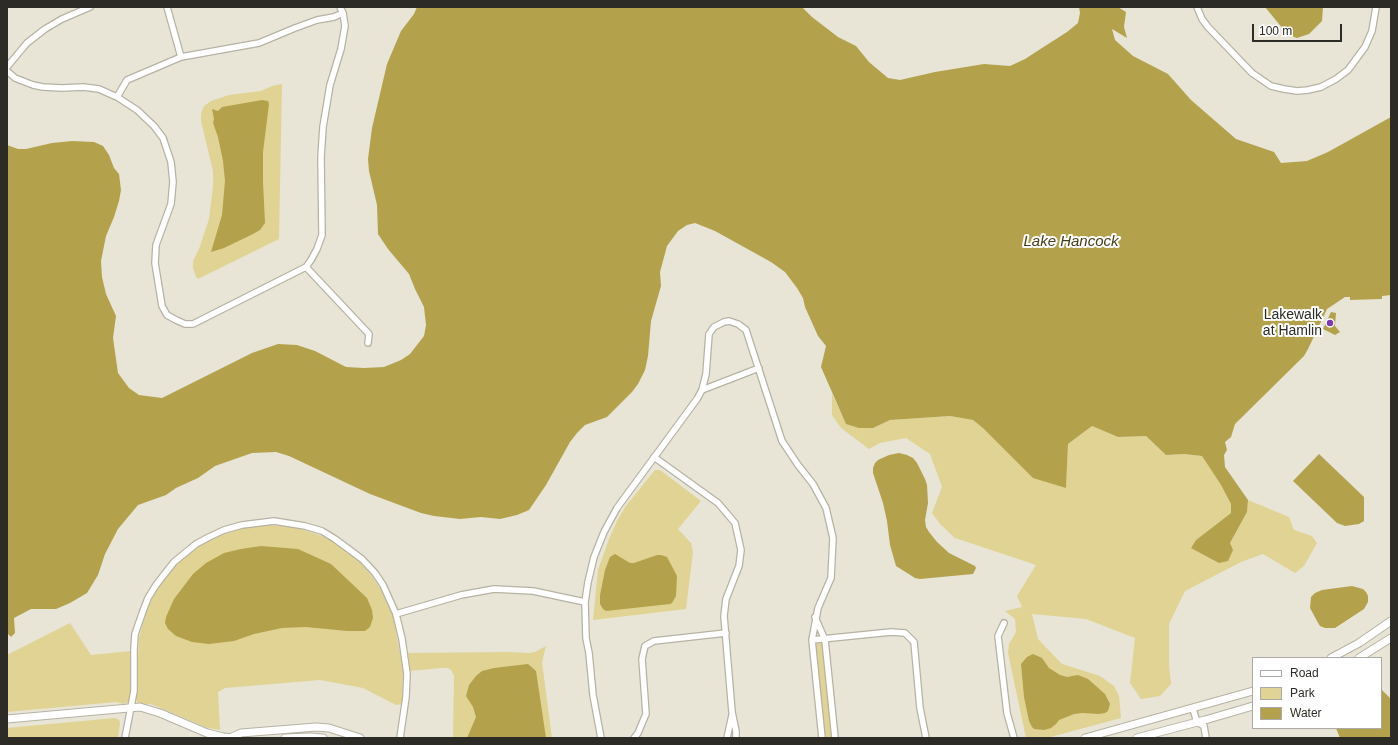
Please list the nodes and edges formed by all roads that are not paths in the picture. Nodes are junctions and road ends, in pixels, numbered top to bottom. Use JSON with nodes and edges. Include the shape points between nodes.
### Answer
{"nodes":[{"id":1,"x":90,"y":7,"type":"edge"},
{"id":2,"x":167,"y":7,"type":"edge"},
{"id":3,"x":340,"y":7,"type":"edge"},
{"id":4,"x":1197,"y":7,"type":"edge"},
{"id":5,"x":1376,"y":7,"type":"edge"},
{"id":6,"x":343,"y":13,"type":"junction"},
{"id":7,"x":181,"y":57,"type":"junction"},
{"id":8,"x":7,"y":67,"type":"edge"},
{"id":9,"x":7,"y":72,"type":"edge"},
{"id":10,"x":117,"y":96,"type":"junction"},
{"id":11,"x":306,"y":267,"type":"junction"},
{"id":12,"x":368,"y":343,"type":"dead end"},
{"id":13,"x":758,"y":368,"type":"junction"},
{"id":14,"x":702,"y":390,"type":"junction"},
{"id":15,"x":654,"y":457,"type":"junction"},
{"id":16,"x":585,"y":602,"type":"junction"},
{"id":17,"x":396,"y":614,"type":"junction"},
{"id":18,"x":815,"y":617,"type":"junction"},
{"id":19,"x":1391,"y":621,"type":"edge"},
{"id":20,"x":1004,"y":623,"type":"dead end"},
{"id":21,"x":726,"y":634,"type":"junction"},
{"id":22,"x":1391,"y":638,"type":"edge"},
{"id":23,"x":812,"y":640,"type":"junction"},
{"id":24,"x":825,"y":640,"type":"junction"},
{"id":25,"x":1333,"y":657,"type":"edge"},
{"id":26,"x":1361,"y":657,"type":"edge"},
{"id":27,"x":1252,"y":691,"type":"edge"},
{"id":28,"x":1252,"y":706,"type":"edge"},
{"id":29,"x":130,"y":707,"type":"junction"},
{"id":30,"x":1193,"y":709,"type":"junction"},
{"id":31,"x":732,"y":712,"type":"junction"},
{"id":32,"x":7,"y":718,"type":"edge"},
{"id":33,"x":1197,"y":722,"type":"junction"},
{"id":34,"x":125,"y":738,"type":"edge"},
{"id":35,"x":233,"y":738,"type":"edge"},
{"id":36,"x":285,"y":738,"type":"edge"},
{"id":37,"x":323,"y":738,"type":"edge"},
{"id":38,"x":360,"y":738,"type":"edge"},
{"id":39,"x":400,"y":738,"type":"edge"},
{"id":40,"x":601,"y":738,"type":"edge"},
{"id":41,"x":634,"y":738,"type":"edge"},
{"id":42,"x":727,"y":738,"type":"edge"},
{"id":43,"x":736,"y":738,"type":"edge"},
{"id":44,"x":822,"y":738,"type":"edge"},
{"id":45,"x":835,"y":738,"type":"edge"},
{"id":46,"x":926,"y":738,"type":"edge"},
{"id":47,"x":1014,"y":738,"type":"edge"},
{"id":48,"x":1085,"y":738,"type":"edge"},
{"id":49,"x":1138,"y":738,"type":"edge"},
{"id":50,"x":1206,"y":738,"type":"edge"}],
"edges":[{"from":1,"to":8,"type":"street","via":[[62,18],[45,29],[27,43]]},
{"from":2,"to":7,"type":"street"},
{"from":3,"to":6,"type":"street"},
{"from":4,"to":5,"type":"street","via":[[1208,28],[1252,73],[1271,86],[1297,91],[1321,87],[1348,70],[1365,47],[1376,17]]},
{"from":6,"to":7,"type":"street","via":[[317,20],[259,43]]},
{"from":6,"to":11,"type":"street","via":[[345,26],[341,49],[330,85],[323,127],[322,234]]},
{"from":7,"to":10,"type":"street","via":[[127,80]]},
{"from":9,"to":10,"type":"street","via":[[33,85],[99,89]]},
{"from":10,"to":11,"type":"street","via":[[154,126],[163,138],[171,162],[171,204],[156,245],[155,263],[162,306],[167,315],[185,324],[193,324]]},
{"from":11,"to":12,"type":"street","via":[[369,334]]},
{"from":13,"to":14,"type":"street"},
{"from":13,"to":14,"type":"street","via":[[746,330],[738,324],[724,322],[714,327],[709,334]]},
{"from":13,"to":18,"type":"street","via":[[782,441],[813,484],[826,508],[833,538],[831,578]]},
{"from":14,"to":15,"type":"street","via":[[692,408]]},
{"from":15,"to":16,"type":"street","via":[[617,508],[604,532],[591,568]]},
{"from":15,"to":21,"type":"street","via":[[718,503],[735,524],[741,550],[739,566],[726,599]]},
{"from":16,"to":17,"type":"street","via":[[533,591],[494,589],[462,595]]},
{"from":16,"to":40,"type":"street","via":[[586,638]]},
{"from":17,"to":29,"type":"street","via":[[375,573],[350,549],[322,531],[291,523],[274,522],[242,525],[224,530],[196,544],[179,557],[164,573],[148,598],[135,634],[134,691]]},
{"from":17,"to":39,"type":"street","via":[[407,674]]},
{"from":18,"to":23,"type":"street"},
{"from":18,"to":24,"type":"street"},
{"from":19,"to":25,"type":"street"},
{"from":20,"to":47,"type":"street","via":[[998,636],[1007,713]]},
{"from":21,"to":31,"type":"street"},
{"from":21,"to":41,"type":"street","via":[[654,641],[645,646],[642,659],[646,714]]},
{"from":22,"to":26,"type":"street"},
{"from":23,"to":24,"type":"street"},
{"from":23,"to":44,"type":"street"},
{"from":24,"to":45,"type":"street"},
{"from":24,"to":46,"type":"street","via":[[891,632],[905,633],[914,642],[920,708]]},
{"from":27,"to":30,"type":"street"},
{"from":28,"to":33,"type":"street"},
{"from":29,"to":32,"type":"street"},
{"from":29,"to":34,"type":"street"},
{"from":29,"to":35,"type":"street","via":[[148,708],[207,733]]},
{"from":30,"to":33,"type":"street"},
{"from":30,"to":48,"type":"street"},
{"from":31,"to":42,"type":"street"},
{"from":31,"to":43,"type":"street"},
{"from":33,"to":49,"type":"street"},
{"from":33,"to":50,"type":"street","via":[[1204,726]]},
{"from":35,"to":38,"type":"street","via":[[241,733],[316,727],[329,728]]},
{"from":36,"to":37,"type":"street"}]}
